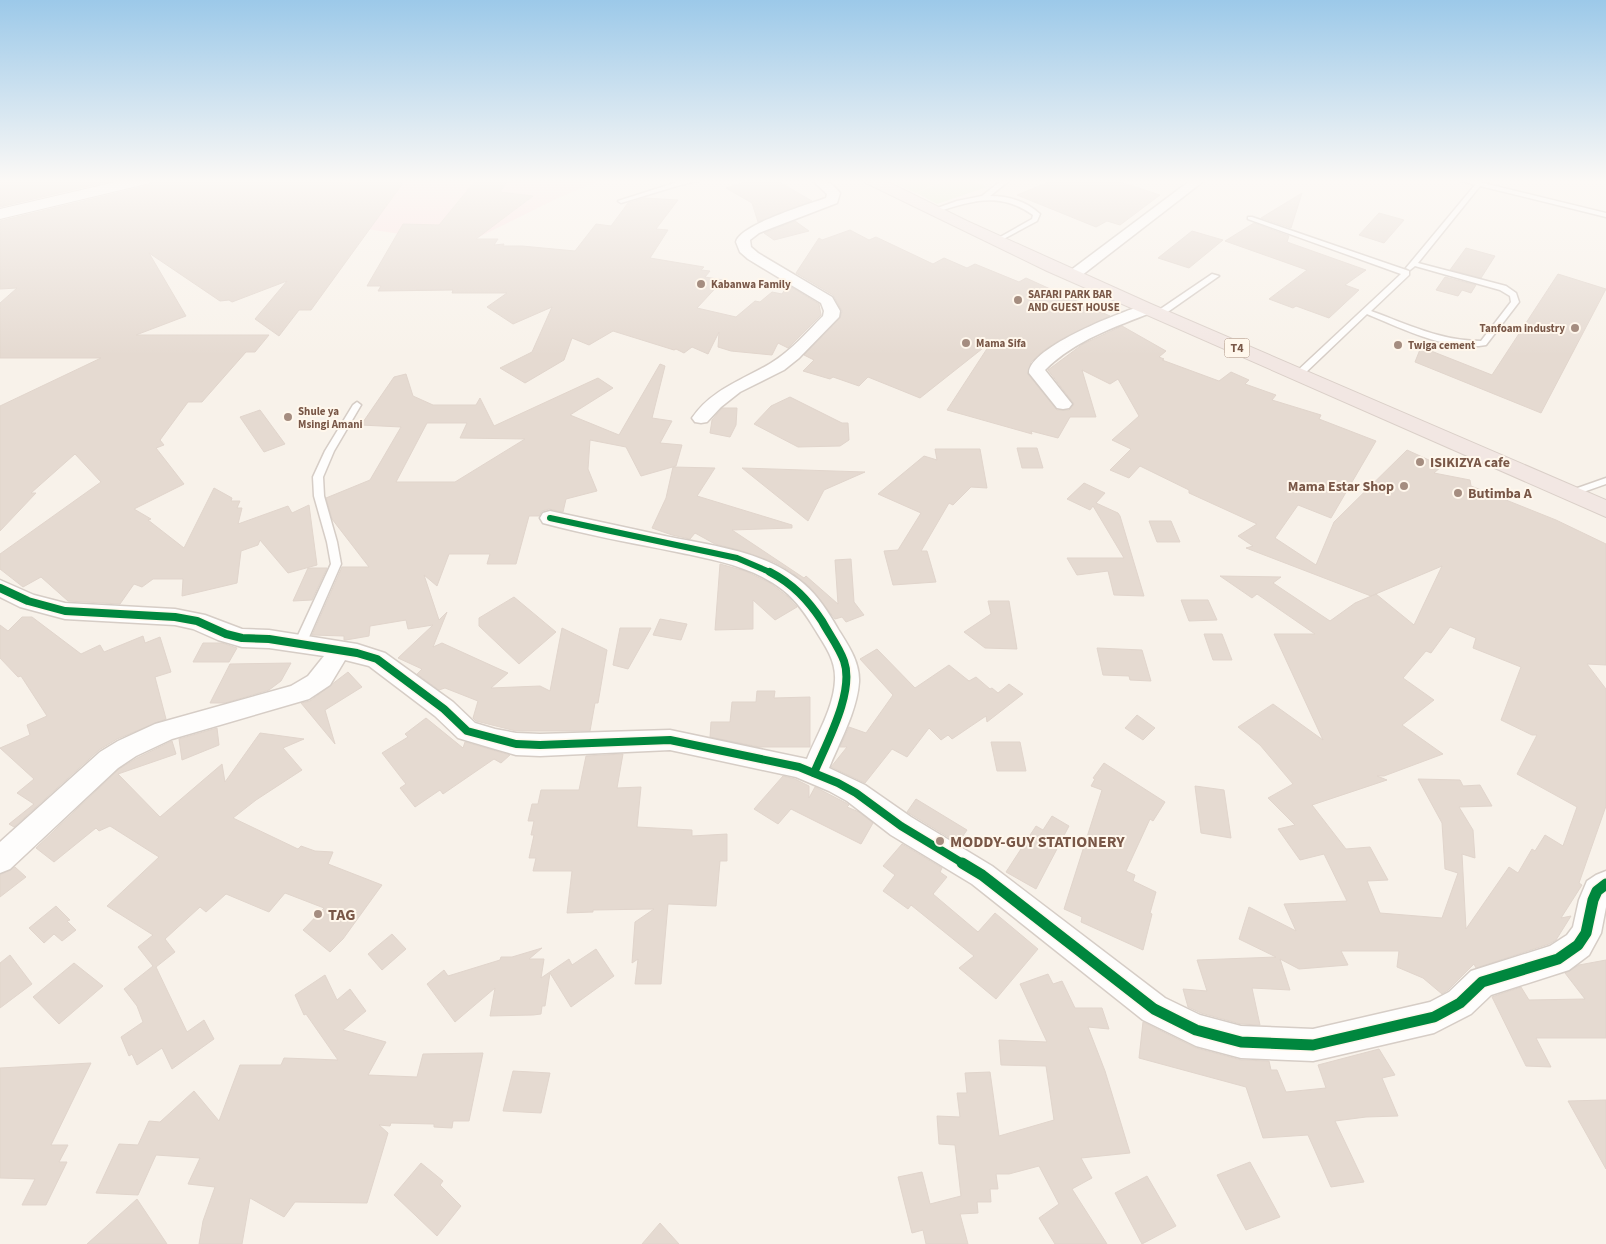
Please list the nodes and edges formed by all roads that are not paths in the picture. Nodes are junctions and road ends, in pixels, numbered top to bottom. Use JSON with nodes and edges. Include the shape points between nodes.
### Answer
{"nodes":[{"id":1,"x":744,"y":238,"type":"edge"},
{"id":2,"x":990,"y":238,"type":"edge"},
{"id":3,"x":1001,"y":238,"type":"edge"},
{"id":4,"x":1122,"y":238,"type":"edge"},
{"id":5,"x":1307,"y":238,"type":"edge"},
{"id":6,"x":1435,"y":238,"type":"edge"},
{"id":7,"x":996,"y":241,"type":"junction"},
{"id":8,"x":1414,"y":264,"type":"junction"},
{"id":9,"x":1406,"y":273,"type":"junction"},
{"id":10,"x":1072,"y":276,"type":"junction"},
{"id":11,"x":1216,"y":276,"type":"dead end"},
{"id":12,"x":1153,"y":311,"type":"junction"},
{"id":13,"x":1365,"y":311,"type":"junction"},
{"id":14,"x":1299,"y":374,"type":"junction"},
{"id":15,"x":1062,"y":404,"type":"dead end"},
{"id":16,"x":357,"y":405,"type":"dead end"},
{"id":17,"x":701,"y":418,"type":"dead end"},
{"id":18,"x":1606,"y":481,"type":"edge"},
{"id":19,"x":1572,"y":493,"type":"junction"},
{"id":20,"x":1606,"y":509,"type":"edge"},
{"id":21,"x":550,"y":518,"type":"dead end"},
{"id":22,"x":0,"y":588,"type":"edge"},
{"id":23,"x":300,"y":644,"type":"junction"},
{"id":24,"x":338,"y":650,"type":"junction"},
{"id":25,"x":814,"y":773,"type":"junction"},
{"id":26,"x":0,"y":860,"type":"edge"},
{"id":27,"x":1606,"y":884,"type":"edge"}],
"edges":[{"from":1,"to":17,"type":"street","via":[[744,249],[753,256],[827,300],[831,317],[793,355],[734,388]]},
{"from":2,"to":7,"type":"highway","number":"T4"},
{"from":3,"to":7,"type":"lane"},
{"from":4,"to":10,"type":"street"},
{"from":5,"to":9,"type":"lane"},
{"from":6,"to":8,"type":"lane"},
{"from":7,"to":10,"type":"highway","number":"T4"},
{"from":8,"to":9,"type":"lane"},
{"from":8,"to":13,"type":"lane","via":[[1503,288],[1513,295],[1515,302],[1483,343],[1446,341]]},
{"from":9,"to":13,"type":"lane"},
{"from":10,"to":12,"type":"highway","number":"T4"},
{"from":11,"to":12,"type":"lane"},
{"from":12,"to":14,"type":"highway","number":"T4"},
{"from":12,"to":15,"type":"street","via":[[1085,334],[1046,358],[1037,373]]},
{"from":13,"to":14,"type":"lane"},
{"from":14,"to":19,"type":"highway","number":"T4"},
{"from":16,"to":23,"type":"lane","via":[[318,477],[336,564]]},
{"from":18,"to":19,"type":"lane"},
{"from":19,"to":20,"type":"highway","number":"T4"},
{"from":21,"to":25,"type":"street","via":[[737,558],[759,566],[804,596],[839,650],[847,675],[846,690]]},
{"from":22,"to":23,"type":"street","via":[[28,601],[64,611],[197,620],[226,634]]},
{"from":23,"to":24,"type":"street"},
{"from":24,"to":25,"type":"street","via":[[358,652],[377,659],[444,709],[467,731],[495,739],[540,745],[670,740]]},
{"from":24,"to":26,"type":"street","via":[[328,670],[306,690],[184,724],[128,746]]},
{"from":25,"to":27,"type":"street","via":[[856,793],[901,826],[982,875],[1154,1010],[1196,1030],[1241,1042],[1313,1045],[1434,1017],[1460,1003],[1482,982],[1558,959],[1578,945],[1586,932],[1597,891]]}]}
